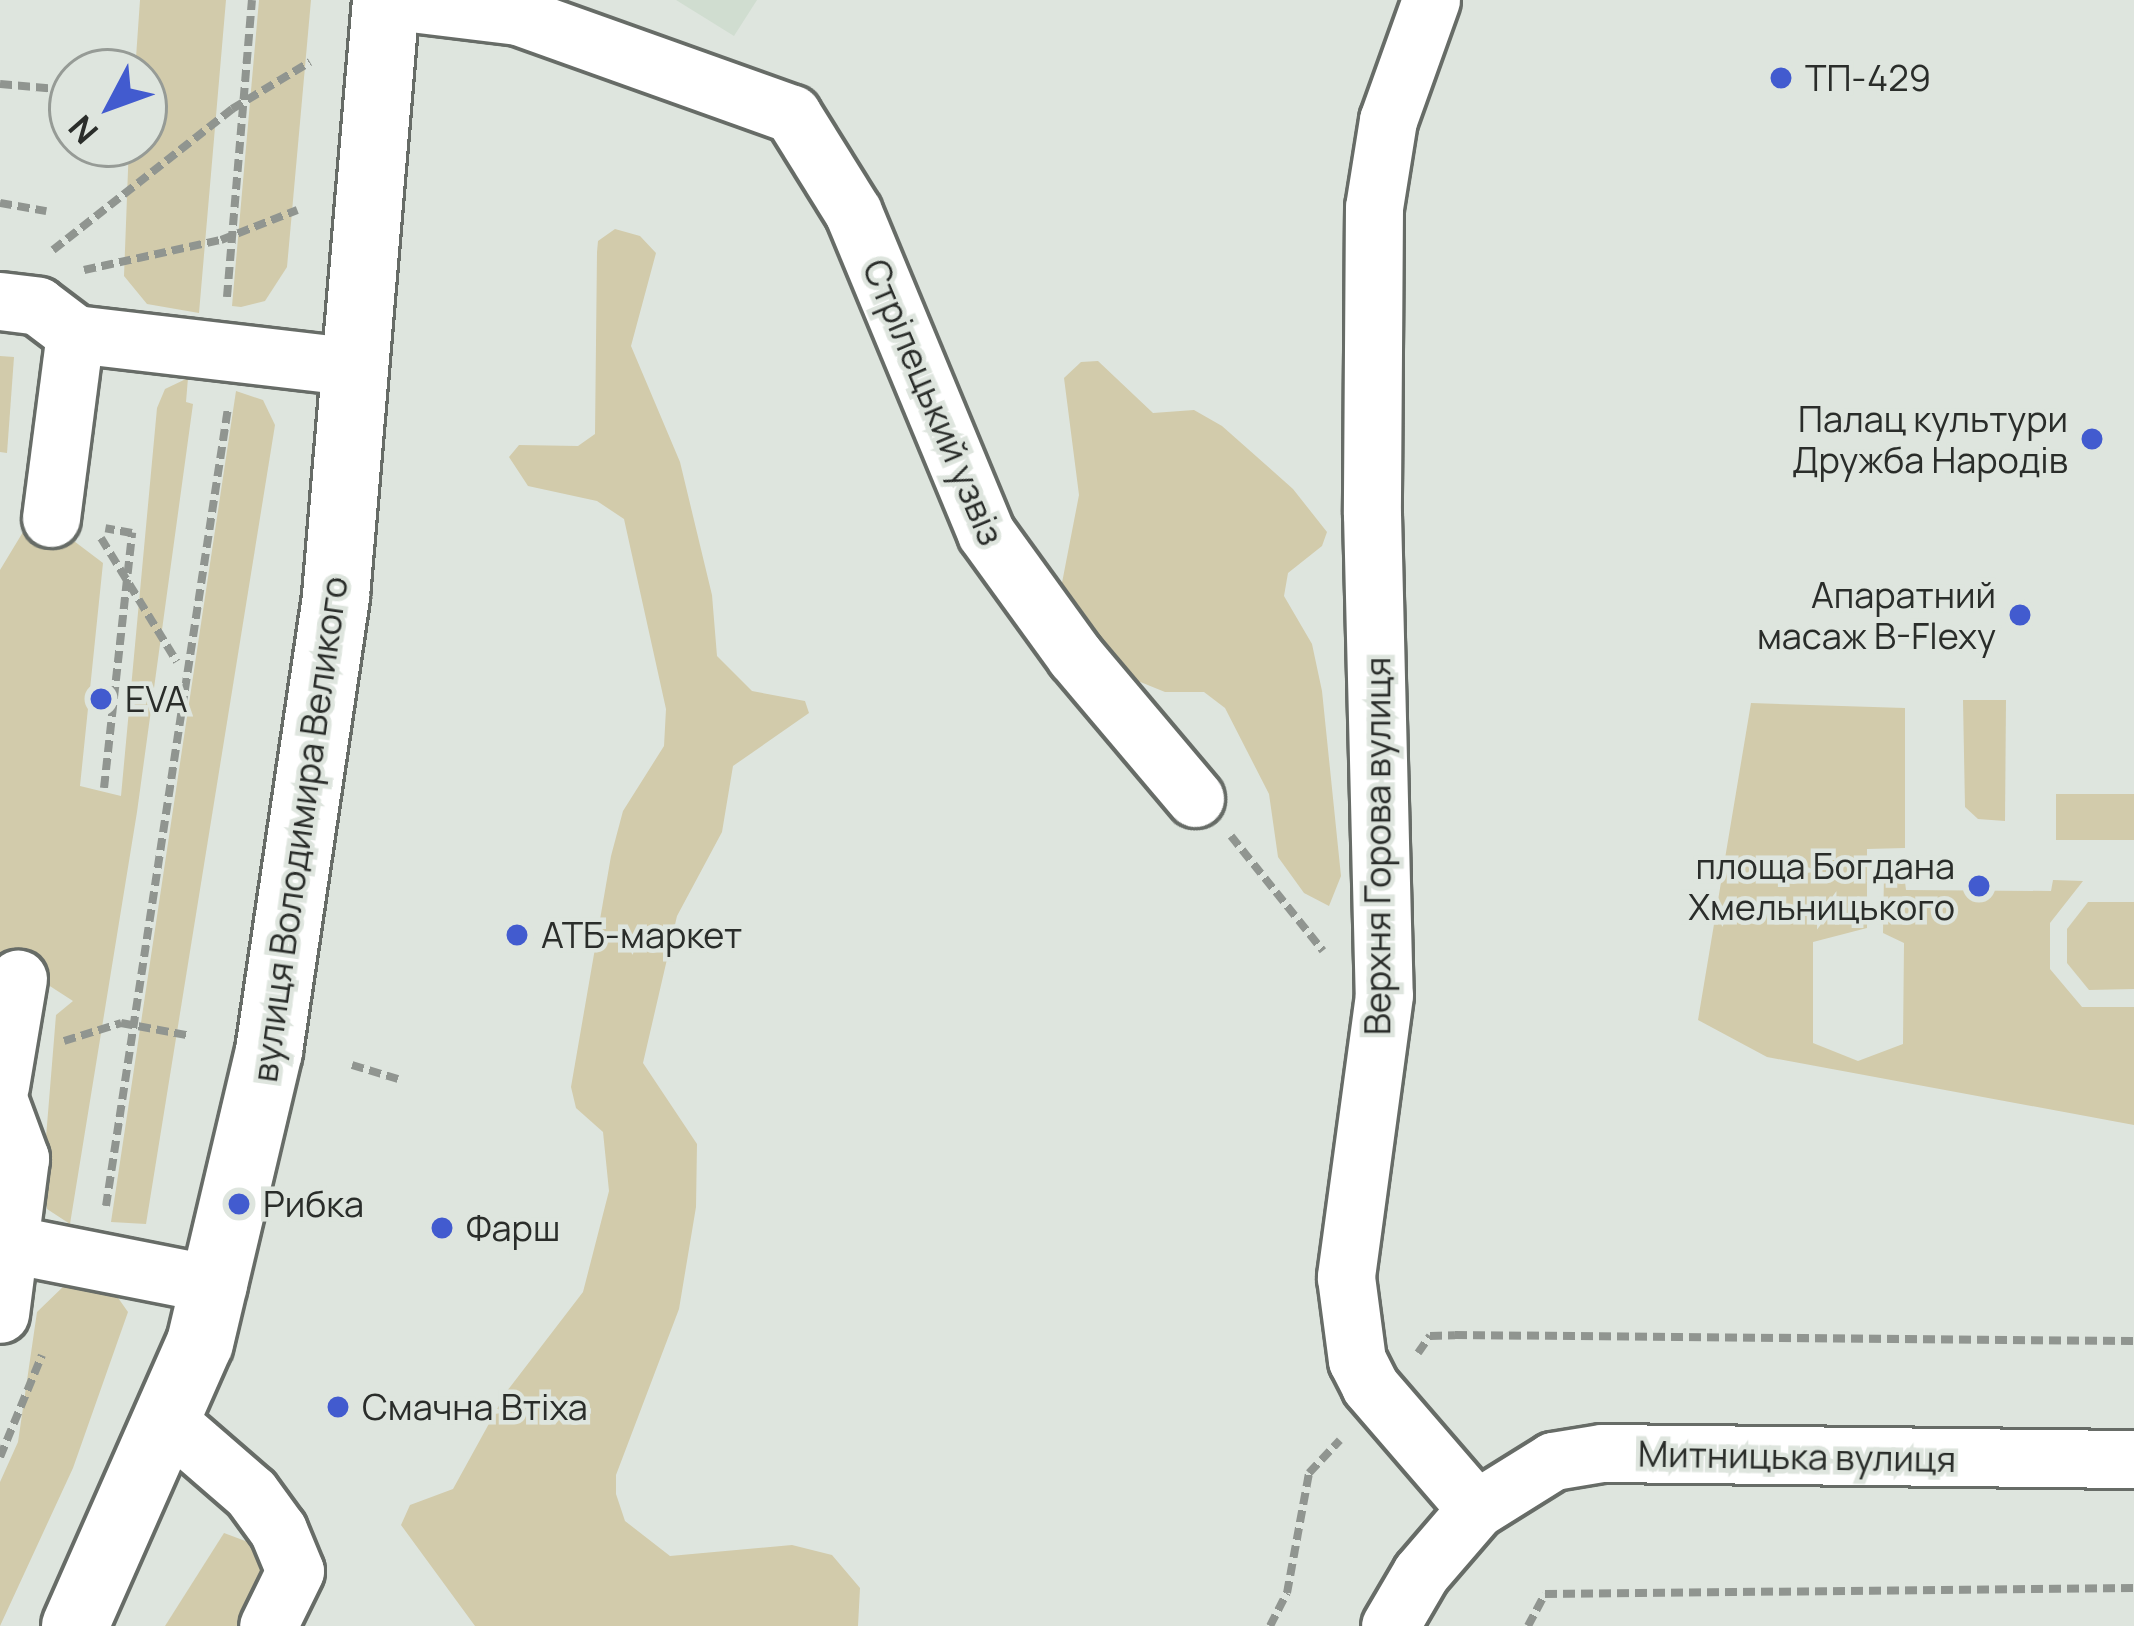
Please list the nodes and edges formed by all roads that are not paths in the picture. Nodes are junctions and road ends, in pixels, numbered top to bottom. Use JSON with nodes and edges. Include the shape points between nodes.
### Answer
{"nodes":[{"id":1,"x":386,"y":0,"type":"edge"},
{"id":2,"x":1431,"y":0,"type":"edge"},
{"id":3,"x":0,"y":301,"type":"edge"},
{"id":4,"x":75,"y":334,"type":"junction"},
{"id":5,"x":354,"y":367,"type":"junction"},
{"id":6,"x":50,"y":518,"type":"dead end"},
{"id":7,"x":1195,"y":798,"type":"road end"},
{"id":8,"x":14,"y":1004,"type":"road end"},
{"id":9,"x":0,"y":1086,"type":"edge"},
{"id":10,"x":0,"y":1104,"type":"edge"},
{"id":11,"x":6,"y":1242,"type":"edge"},
{"id":12,"x":218,"y":1286,"type":"junction"},
{"id":13,"x":0,"y":1314,"type":"edge"},
{"id":14,"x":169,"y":1422,"type":"junction"},
{"id":15,"x":2134,"y":1459,"type":"edge"},
{"id":16,"x":1476,"y":1509,"type":"junction"},
{"id":17,"x":75,"y":1626,"type":"edge"},
{"id":18,"x":268,"y":1626,"type":"edge"},
{"id":19,"x":1390,"y":1626,"type":"edge"}],
"edges":[{"from":1,"to":5,"type":"main road","name":"вулиця Володимира Великого"},
{"from":1,"to":7,"type":"street","name":"Стрілецький узвіз","via":[[518,16],[792,114],[853,212],[986,533]]},
{"from":2,"to":16,"type":"street","name":"Верхня Горова вулиця","via":[[1388,120],[1371,266],[1384,995],[1346,1277],[1357,1360],[1379,1401]]},
{"from":3,"to":4,"type":"street","via":[[38,306]]},
{"from":4,"to":5,"type":"street"},
{"from":4,"to":6,"type":"street"},
{"from":5,"to":12,"type":"main road","name":"вулиця Володимира Великого","via":[[335,596],[291,918]]},
{"from":8,"to":9,"type":"street"},
{"from":10,"to":11,"type":"street","via":[[20,1158]]},
{"from":11,"to":12,"type":"street"},
{"from":11,"to":13,"type":"street"},
{"from":12,"to":14,"type":"main road","name":"вулиця Володимира Великого"},
{"from":14,"to":17,"type":"main road","name":"вулиця Володимира Великого"},
{"from":14,"to":18,"type":"street","via":[[251,1493],[278,1530],[295,1571]]},
{"from":15,"to":16,"type":"street","name":"Митницька вулиця","via":[[1602,1454],[1519,1475]]},
{"from":16,"to":19,"type":"street","via":[[1421,1573]]}]}
